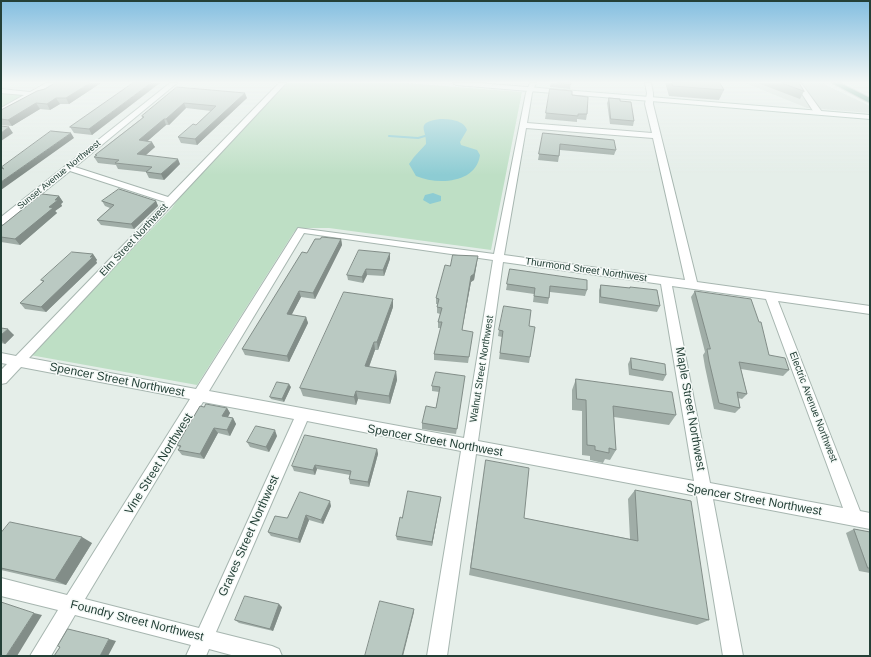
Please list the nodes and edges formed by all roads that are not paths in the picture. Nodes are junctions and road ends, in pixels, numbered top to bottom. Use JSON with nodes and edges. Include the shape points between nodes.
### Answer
{"nodes":[{"id":1,"x":136,"y":114,"type":"edge"},
{"id":2,"x":252,"y":114,"type":"edge"},
{"id":3,"x":526,"y":114,"type":"edge"},
{"id":4,"x":651,"y":114,"type":"edge"},
{"id":5,"x":840,"y":114,"type":"edge"},
{"id":6,"x":870,"y":116,"type":"edge"},
{"id":7,"x":523,"y":125,"type":"junction"},
{"id":8,"x":657,"y":136,"type":"junction"},
{"id":9,"x":69,"y":168,"type":"junction"},
{"id":10,"x":171,"y":202,"type":"junction"},
{"id":11,"x":1,"y":222,"type":"edge"},
{"id":12,"x":301,"y":230,"type":"joint"},
{"id":13,"x":499,"y":257,"type":"junction"},
{"id":14,"x":666,"y":281,"type":"junction"},
{"id":15,"x":692,"y":284,"type":"junction"},
{"id":16,"x":770,"y":296,"type":"junction"},
{"id":17,"x":870,"y":310,"type":"edge"},
{"id":18,"x":1,"y":358,"type":"edge"},
{"id":19,"x":18,"y":362,"type":"junction"},
{"id":20,"x":1,"y":379,"type":"edge"},
{"id":21,"x":200,"y":396,"type":"junction"},
{"id":22,"x":302,"y":416,"type":"junction"},
{"id":23,"x":470,"y":447,"type":"junction"},
{"id":24,"x":704,"y":491,"type":"junction"},
{"id":25,"x":855,"y":519,"type":"junction"},
{"id":26,"x":870,"y":521,"type":"edge"},
{"id":27,"x":1,"y":587,"type":"edge"},
{"id":28,"x":71,"y":605,"type":"junction"},
{"id":29,"x":204,"y":639,"type":"junction"},
{"id":30,"x":40,"y":656,"type":"edge"},
{"id":31,"x":196,"y":656,"type":"edge"},
{"id":32,"x":272,"y":656,"type":"edge"},
{"id":33,"x":437,"y":656,"type":"edge"},
{"id":34,"x":733,"y":656,"type":"edge"}],
"edges":[{"from":1,"to":9,"type":"street","name":"Sunset Avenue Northwest"},
{"from":2,"to":10,"type":"street","name":"Elm Street Northwest","via":[[173,196]]},
{"from":3,"to":7,"type":"street","name":"Walnut Street Northwest"},
{"from":4,"to":8,"type":"street"},
{"from":5,"to":6,"type":"street"},
{"from":7,"to":8,"type":"street"},
{"from":7,"to":13,"type":"street","name":"Walnut Street Northwest"},
{"from":8,"to":15,"type":"street"},
{"from":9,"to":10,"type":"street"},
{"from":9,"to":11,"type":"street","name":"Sunset Avenue Northwest"},
{"from":10,"to":19,"type":"street","name":"Elm Street Northwest"},
{"from":12,"to":13,"type":"street","name":"Thurmond Street Northwest"},
{"from":12,"to":21,"type":"street","name":"Vine Street Northwest"},
{"from":13,"to":14,"type":"street","name":"Thurmond Street Northwest"},
{"from":13,"to":23,"type":"street","name":"Walnut Street Northwest"},
{"from":14,"to":15,"type":"street","name":"Thurmond Street Northwest"},
{"from":14,"to":24,"type":"street","name":"Maple Street Northwest"},
{"from":15,"to":16,"type":"street","name":"Thurmond Street Northwest"},
{"from":16,"to":17,"type":"street","name":"Thurmond Street Northwest"},
{"from":16,"to":25,"type":"street","name":"Electric Avenue Northwest"},
{"from":18,"to":19,"type":"street","name":"Spencer Street Northwest"},
{"from":19,"to":20,"type":"street","name":"Elm Street Northwest"},
{"from":19,"to":21,"type":"street","name":"Spencer Street Northwest"},
{"from":21,"to":22,"type":"street","name":"Spencer Street Northwest"},
{"from":21,"to":28,"type":"street","name":"Vine Street Northwest"},
{"from":22,"to":23,"type":"street","name":"Spencer Street Northwest"},
{"from":22,"to":29,"type":"street","name":"Graves Street Northwest"},
{"from":23,"to":24,"type":"street","name":"Spencer Street Northwest"},
{"from":23,"to":33,"type":"street","name":"Walnut Street Northwest"},
{"from":24,"to":25,"type":"street","name":"Spencer Street Northwest"},
{"from":24,"to":34,"type":"street","name":"Maple Street Northwest"},
{"from":25,"to":26,"type":"street","name":"Spencer Street Northwest"},
{"from":27,"to":28,"type":"street","name":"Foundry Street Northwest"},
{"from":28,"to":29,"type":"street","name":"Foundry Street Northwest"},
{"from":28,"to":30,"type":"street","name":"Vine Street Northwest"},
{"from":29,"to":31,"type":"street","name":"Graves Street Northwest"},
{"from":29,"to":32,"type":"street","name":"Foundry Street Northwest"}]}
